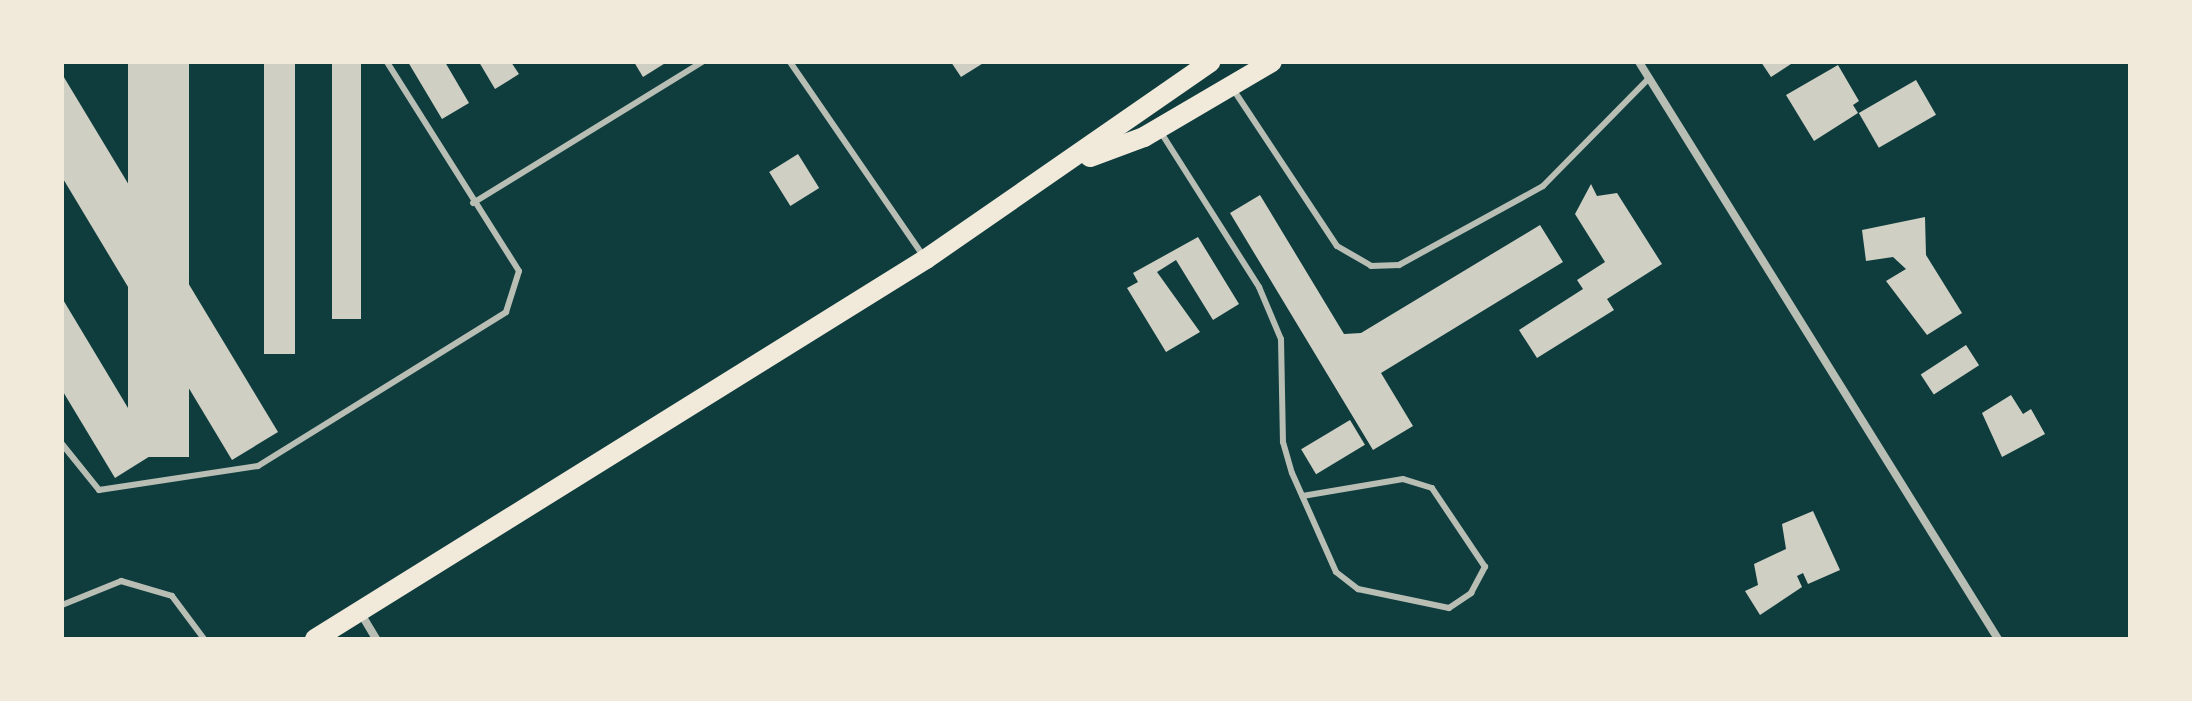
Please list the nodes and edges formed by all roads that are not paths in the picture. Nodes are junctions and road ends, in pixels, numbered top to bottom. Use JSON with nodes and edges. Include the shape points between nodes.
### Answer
{"nodes":[{"id":1,"x":387,"y":62,"type":"edge"},
{"id":2,"x":702,"y":62,"type":"edge"},
{"id":3,"x":790,"y":62,"type":"edge"},
{"id":4,"x":1210,"y":62,"type":"edge"},
{"id":5,"x":1272,"y":62,"type":"edge"},
{"id":6,"x":1639,"y":62,"type":"edge"},
{"id":7,"x":1649,"y":78,"type":"junction"},
{"id":8,"x":1231,"y":86,"type":"junction"},
{"id":9,"x":1158,"y":128,"type":"junction"},
{"id":10,"x":1071,"y":164,"type":"junction"},
{"id":11,"x":473,"y":203,"type":"junction"},
{"id":12,"x":926,"y":259,"type":"junction"},
{"id":13,"x":62,"y":444,"type":"edge"},
{"id":14,"x":1302,"y":496,"type":"junction"},
{"id":15,"x":62,"y":605,"type":"edge"},
{"id":16,"x":359,"y":611,"type":"junction"},
{"id":17,"x":204,"y":639,"type":"edge"},
{"id":18,"x":315,"y":639,"type":"edge"},
{"id":19,"x":376,"y":639,"type":"edge"},
{"id":20,"x":1998,"y":639,"type":"edge"}],
"edges":[{"from":1,"to":11,"type":"lane"},
{"from":2,"to":11,"type":"lane"},
{"from":3,"to":12,"type":"lane"},
{"from":4,"to":10,"type":"main road"},
{"from":5,"to":8,"type":"main road"},
{"from":6,"to":7,"type":"street"},
{"from":7,"to":8,"type":"lane","via":[[1543,186],[1399,265],[1371,266],[1337,246]]},
{"from":7,"to":20,"type":"street"},
{"from":8,"to":9,"type":"main road"},
{"from":9,"to":10,"type":"main road"},
{"from":9,"to":14,"type":"lane","via":[[1259,287],[1281,339],[1283,442]]},
{"from":10,"to":12,"type":"main road"},
{"from":11,"to":13,"type":"lane","via":[[519,271],[506,312],[258,466],[99,490]]},
{"from":12,"to":16,"type":"main road"},
{"from":14,"to":14,"type":"lane","via":[[1336,572],[1358,589],[1449,608],[1471,593],[1485,567],[1470,535],[1432,488],[1403,479]]},
{"from":15,"to":17,"type":"lane","via":[[121,581],[172,596]]},
{"from":16,"to":18,"type":"main road"},
{"from":16,"to":19,"type":"street"}]}
